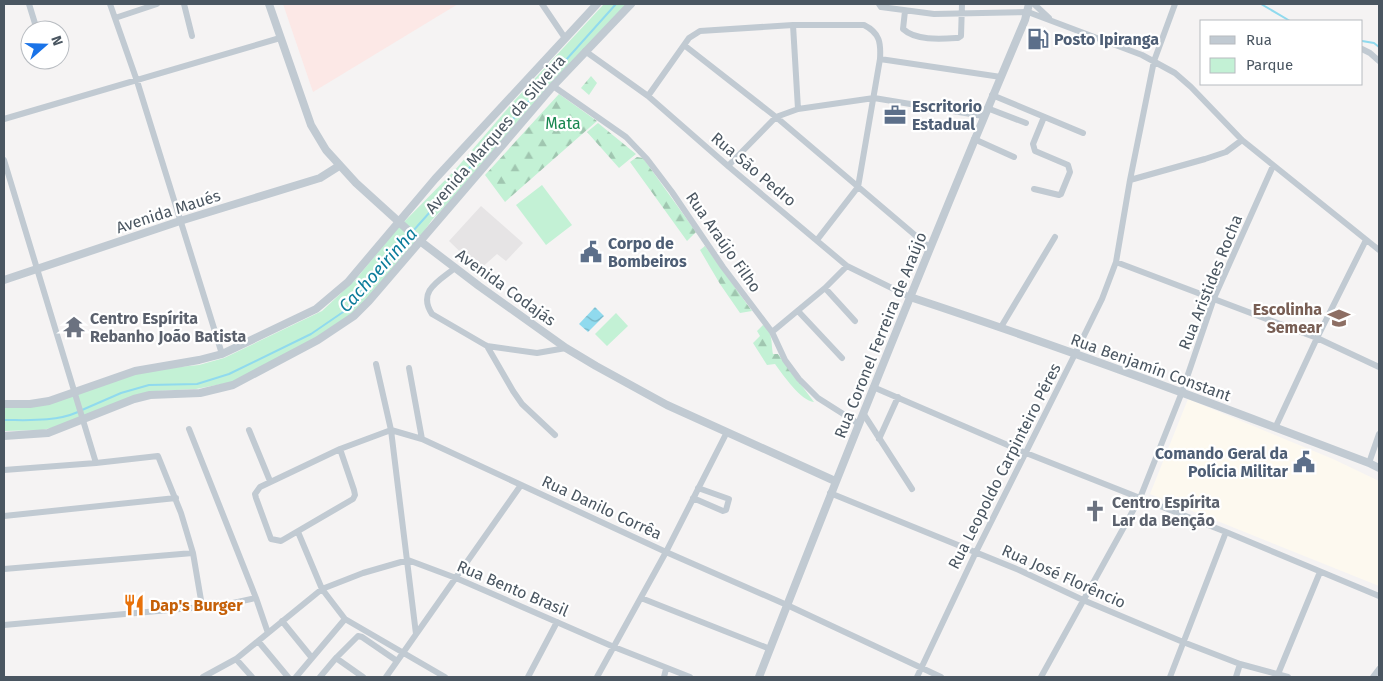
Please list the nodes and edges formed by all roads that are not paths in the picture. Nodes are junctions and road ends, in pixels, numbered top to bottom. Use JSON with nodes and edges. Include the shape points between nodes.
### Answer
{"nodes":[{"id":1,"x":29,"y":4,"type":"edge"},
{"id":2,"x":110,"y":4,"type":"edge"},
{"id":3,"x":157,"y":4,"type":"edge"},
{"id":4,"x":184,"y":4,"type":"edge"},
{"id":5,"x":269,"y":4,"type":"edge"},
{"id":6,"x":542,"y":4,"type":"edge"},
{"id":7,"x":597,"y":4,"type":"edge"},
{"id":8,"x":631,"y":4,"type":"edge"},
{"id":9,"x":879,"y":4,"type":"edge"},
{"id":10,"x":962,"y":4,"type":"edge"},
{"id":11,"x":1029,"y":4,"type":"edge"},
{"id":12,"x":1034,"y":4,"type":"edge"},
{"id":13,"x":1175,"y":4,"type":"edge"},
{"id":14,"x":905,"y":11,"type":"junction"},
{"id":15,"x":1028,"y":12,"type":"junction"},
{"id":16,"x":961,"y":14,"type":"junction"},
{"id":17,"x":115,"y":18,"type":"junction"},
{"id":18,"x":34,"y":20,"type":"edge"},
{"id":19,"x":1052,"y":21,"type":"junction"},
{"id":20,"x":793,"y":25,"type":"junction"},
{"id":21,"x":192,"y":36,"type":"dead end"},
{"id":22,"x":280,"y":38,"type":"junction"},
{"id":23,"x":564,"y":38,"type":"junction"},
{"id":24,"x":684,"y":45,"type":"junction"},
{"id":25,"x":1363,"y":50,"type":"edge"},
{"id":26,"x":586,"y":51,"type":"junction"},
{"id":27,"x":880,"y":59,"type":"junction"},
{"id":28,"x":1154,"y":61,"type":"junction"},
{"id":29,"x":1379,"y":61,"type":"edge"},
{"id":30,"x":1000,"y":77,"type":"junction"},
{"id":31,"x":137,"y":81,"type":"junction"},
{"id":32,"x":553,"y":86,"type":"junction"},
{"id":33,"x":992,"y":95,"type":"junction"},
{"id":34,"x":648,"y":96,"type":"junction"},
{"id":35,"x":874,"y":98,"type":"junction"},
{"id":36,"x":987,"y":108,"type":"junction"},
{"id":37,"x":798,"y":109,"type":"junction"},
{"id":38,"x":983,"y":116,"type":"junction"},
{"id":39,"x":776,"y":117,"type":"junction"},
{"id":40,"x":1044,"y":117,"type":"junction"},
{"id":41,"x":4,"y":120,"type":"edge"},
{"id":42,"x":1026,"y":123,"type":"dead end"},
{"id":43,"x":1083,"y":132,"type":"dead end"},
{"id":44,"x":974,"y":139,"type":"junction"},
{"id":45,"x":1242,"y":140,"type":"junction"},
{"id":46,"x":1014,"y":157,"type":"dead end"},
{"id":47,"x":4,"y":160,"type":"edge"},
{"id":48,"x":339,"y":166,"type":"junction"},
{"id":49,"x":728,"y":166,"type":"junction"},
{"id":50,"x":1273,"y":166,"type":"junction"},
{"id":51,"x":1130,"y":180,"type":"junction"},
{"id":52,"x":858,"y":187,"type":"junction"},
{"id":53,"x":1034,"y":189,"type":"dead end"},
{"id":54,"x":180,"y":221,"type":"junction"},
{"id":55,"x":401,"y":223,"type":"junction"},
{"id":56,"x":1055,"y":237,"type":"dead end"},
{"id":57,"x":418,"y":239,"type":"junction"},
{"id":58,"x":817,"y":240,"type":"junction"},
{"id":59,"x":1366,"y":240,"type":"junction"},
{"id":60,"x":929,"y":247,"type":"junction"},
{"id":61,"x":1379,"y":250,"type":"edge"},
{"id":62,"x":1116,"y":262,"type":"junction"},
{"id":63,"x":847,"y":266,"type":"junction"},
{"id":64,"x":455,"y":268,"type":"junction"},
{"id":65,"x":36,"y":269,"type":"junction"},
{"id":66,"x":4,"y":280,"type":"edge"},
{"id":67,"x":825,"y":288,"type":"junction"},
{"id":68,"x":910,"y":297,"type":"junction"},
{"id":69,"x":1214,"y":298,"type":"junction"},
{"id":70,"x":798,"y":311,"type":"junction"},
{"id":71,"x":855,"y":321,"type":"dead end"},
{"id":72,"x":1001,"y":327,"type":"junction"},
{"id":73,"x":772,"y":332,"type":"junction"},
{"id":74,"x":1317,"y":338,"type":"junction"},
{"id":75,"x":487,"y":346,"type":"junction"},
{"id":76,"x":566,"y":348,"type":"junction"},
{"id":77,"x":222,"y":354,"type":"junction"},
{"id":78,"x":1075,"y":354,"type":"junction"},
{"id":79,"x":842,"y":358,"type":"dead end"},
{"id":80,"x":376,"y":364,"type":"dead end"},
{"id":81,"x":1379,"y":367,"type":"edge"},
{"id":82,"x":409,"y":368,"type":"dead end"},
{"id":83,"x":873,"y":387,"type":"junction"},
{"id":84,"x":1182,"y":392,"type":"junction"},
{"id":85,"x":75,"y":394,"type":"junction"},
{"id":86,"x":898,"y":397,"type":"junction"},
{"id":87,"x":4,"y":404,"type":"edge"},
{"id":88,"x":863,"y":413,"type":"junction"},
{"id":89,"x":83,"y":418,"type":"junction"},
{"id":90,"x":859,"y":424,"type":"junction"},
{"id":91,"x":1276,"y":426,"type":"junction"},
{"id":92,"x":189,"y":429,"type":"dead end"},
{"id":93,"x":249,"y":430,"type":"dead end"},
{"id":94,"x":391,"y":430,"type":"junction"},
{"id":95,"x":727,"y":432,"type":"junction"},
{"id":96,"x":1379,"y":434,"type":"edge"},
{"id":97,"x":556,"y":435,"type":"dead end"},
{"id":98,"x":4,"y":436,"type":"edge"},
{"id":99,"x":422,"y":439,"type":"junction"},
{"id":100,"x":879,"y":439,"type":"junction"},
{"id":101,"x":340,"y":449,"type":"junction"},
{"id":102,"x":1026,"y":453,"type":"junction"},
{"id":103,"x":1369,"y":462,"type":"junction"},
{"id":104,"x":96,"y":463,"type":"junction"},
{"id":105,"x":1379,"y":468,"type":"edge"},
{"id":106,"x":4,"y":470,"type":"edge"},
{"id":107,"x":835,"y":481,"type":"junction"},
{"id":108,"x":270,"y":482,"type":"junction"},
{"id":109,"x":521,"y":485,"type":"junction"},
{"id":110,"x":698,"y":488,"type":"junction"},
{"id":111,"x":912,"y":489,"type":"dead end"},
{"id":112,"x":830,"y":493,"type":"junction"},
{"id":113,"x":176,"y":498,"type":"junction"},
{"id":114,"x":693,"y":498,"type":"junction"},
{"id":115,"x":1140,"y":498,"type":"junction"},
{"id":116,"x":4,"y":516,"type":"edge"},
{"id":117,"x":298,"y":532,"type":"junction"},
{"id":118,"x":1226,"y":532,"type":"junction"},
{"id":119,"x":666,"y":552,"type":"junction"},
{"id":120,"x":976,"y":552,"type":"junction"},
{"id":121,"x":193,"y":553,"type":"junction"},
{"id":122,"x":408,"y":560,"type":"junction"},
{"id":123,"x":4,"y":569,"type":"edge"},
{"id":124,"x":1320,"y":572,"type":"junction"},
{"id":125,"x":456,"y":578,"type":"junction"},
{"id":126,"x":322,"y":589,"type":"junction"},
{"id":127,"x":1379,"y":596,"type":"edge"},
{"id":128,"x":256,"y":598,"type":"junction"},
{"id":129,"x":641,"y":598,"type":"junction"},
{"id":130,"x":1083,"y":600,"type":"junction"},
{"id":131,"x":787,"y":605,"type":"junction"},
{"id":132,"x":202,"y":606,"type":"junction"},
{"id":133,"x":345,"y":619,"type":"junction"},
{"id":134,"x":282,"y":621,"type":"junction"},
{"id":135,"x":557,"y":622,"type":"junction"},
{"id":136,"x":4,"y":625,"type":"edge"},
{"id":137,"x":268,"y":632,"type":"junction"},
{"id":138,"x":416,"y":634,"type":"junction"},
{"id":139,"x":258,"y":641,"type":"junction"},
{"id":140,"x":1183,"y":642,"type":"junction"},
{"id":141,"x":614,"y":647,"type":"junction"},
{"id":142,"x":770,"y":648,"type":"junction"},
{"id":143,"x":403,"y":652,"type":"junction"},
{"id":144,"x":312,"y":658,"type":"junction"},
{"id":145,"x":336,"y":658,"type":"junction"},
{"id":146,"x":236,"y":659,"type":"junction"},
{"id":147,"x":397,"y":661,"type":"junction"},
{"id":148,"x":1240,"y":664,"type":"junction"},
{"id":149,"x":921,"y":668,"type":"junction"},
{"id":150,"x":666,"y":669,"type":"junction"},
{"id":151,"x":1379,"y":669,"type":"edge"},
{"id":152,"x":1278,"y":674,"type":"junction"},
{"id":153,"x":207,"y":677,"type":"edge"},
{"id":154,"x":252,"y":677,"type":"edge"},
{"id":155,"x":288,"y":677,"type":"edge"},
{"id":156,"x":296,"y":677,"type":"edge"},
{"id":157,"x":320,"y":677,"type":"edge"},
{"id":158,"x":364,"y":677,"type":"edge"},
{"id":159,"x":386,"y":677,"type":"edge"},
{"id":160,"x":445,"y":677,"type":"edge"},
{"id":161,"x":528,"y":677,"type":"edge"},
{"id":162,"x":597,"y":677,"type":"edge"},
{"id":163,"x":664,"y":677,"type":"edge"},
{"id":164,"x":690,"y":677,"type":"edge"},
{"id":165,"x":759,"y":677,"type":"edge"},
{"id":166,"x":917,"y":677,"type":"edge"},
{"id":167,"x":941,"y":677,"type":"edge"},
{"id":168,"x":1041,"y":677,"type":"edge"},
{"id":169,"x":1170,"y":677,"type":"edge"},
{"id":170,"x":1236,"y":677,"type":"edge"},
{"id":171,"x":1288,"y":677,"type":"edge"},
{"id":172,"x":1373,"y":677,"type":"edge"}],
"edges":[{"from":1,"to":18,"type":"street"},
{"from":2,"to":17,"type":"street"},
{"from":3,"to":17,"type":"street"},
{"from":4,"to":21,"type":"street"},
{"from":5,"to":22,"type":"street","name":"Avenida Codajás"},
{"from":6,"to":23,"type":"street"},
{"from":7,"to":23,"type":"street","name":"Avenida Marques da Silveira"},
{"from":8,"to":26,"type":"street","name":"Avenida Marques da Silveira"},
{"from":9,"to":14,"type":"street"},
{"from":10,"to":16,"type":"street"},
{"from":11,"to":15,"type":"street","name":"Rua Coronel Ferreira de Araújo"},
{"from":12,"to":19,"type":"street"},
{"from":13,"to":28,"type":"street","name":"Rua Leopoldo Carpinteiro Péres"},
{"from":14,"to":16,"type":"street"},
{"from":14,"to":16,"type":"street","via":[[904,31],[935,39],[960,38]]},
{"from":15,"to":16,"type":"street"},
{"from":15,"to":19,"type":"street"},
{"from":15,"to":30,"type":"street","name":"Rua Coronel Ferreira de Araújo"},
{"from":17,"to":31,"type":"street"},
{"from":19,"to":28,"type":"street"},
{"from":20,"to":24,"type":"street","via":[[703,30],[693,34]]},
{"from":20,"to":27,"type":"street","via":[[864,25],[878,36]]},
{"from":20,"to":37,"type":"street"},
{"from":22,"to":31,"type":"street"},
{"from":22,"to":48,"type":"street","name":"Avenida Codajás","via":[[311,125]]},
{"from":23,"to":55,"type":"street","name":"Avenida Marques da Silveira","via":[[434,179]]},
{"from":24,"to":34,"type":"street"},
{"from":24,"to":39,"type":"street"},
{"from":25,"to":29,"type":"street"},
{"from":26,"to":32,"type":"street","name":"Avenida Marques da Silveira"},
{"from":26,"to":34,"type":"street","name":"Rua São Pedro"},
{"from":27,"to":30,"type":"street"},
{"from":27,"to":35,"type":"street"},
{"from":28,"to":45,"type":"street","via":[[1191,87]]},
{"from":28,"to":51,"type":"street","name":"Rua Leopoldo Carpinteiro Péres"},
{"from":30,"to":33,"type":"street","name":"Rua Coronel Ferreira de Araújo"},
{"from":31,"to":41,"type":"street"},
{"from":31,"to":54,"type":"street"},
{"from":32,"to":57,"type":"street","name":"Avenida Marques da Silveira"},
{"from":32,"to":73,"type":"street","name":"Rua Araújo Filho","via":[[626,137],[647,159]]},
{"from":33,"to":36,"type":"street","name":"Rua Coronel Ferreira de Araújo"},
{"from":33,"to":40,"type":"street"},
{"from":34,"to":49,"type":"street","name":"Rua São Pedro"},
{"from":35,"to":37,"type":"street"},
{"from":35,"to":38,"type":"street"},
{"from":35,"to":52,"type":"street"},
{"from":36,"to":38,"type":"street","name":"Rua Coronel Ferreira de Araújo"},
{"from":36,"to":42,"type":"street"},
{"from":37,"to":39,"type":"street"},
{"from":38,"to":44,"type":"street","name":"Rua Coronel Ferreira de Araújo"},
{"from":39,"to":49,"type":"street"},
{"from":39,"to":52,"type":"street"},
{"from":40,"to":43,"type":"street"},
{"from":40,"to":53,"type":"street","via":[[1033,147],[1035,151],[1068,165],[1070,172],[1059,195]]},
{"from":44,"to":46,"type":"street"},
{"from":44,"to":60,"type":"street","name":"Rua Coronel Ferreira de Araújo"},
{"from":45,"to":50,"type":"street"},
{"from":45,"to":51,"type":"street","via":[[1226,152]]},
{"from":47,"to":65,"type":"street"},
{"from":48,"to":54,"type":"street","name":"Avenida Maués","via":[[320,178]]},
{"from":48,"to":55,"type":"street","name":"Avenida Codajás"},
{"from":49,"to":58,"type":"street","name":"Rua São Pedro"},
{"from":50,"to":59,"type":"street"},
{"from":50,"to":69,"type":"street","name":"Rua Aristides Rocha"},
{"from":51,"to":62,"type":"street","name":"Rua Leopoldo Carpinteiro Péres"},
{"from":52,"to":58,"type":"street"},
{"from":52,"to":60,"type":"street"},
{"from":54,"to":65,"type":"street","name":"Avenida Maués"},
{"from":54,"to":77,"type":"street"},
{"from":55,"to":57,"type":"street","name":"Avenida Codajás"},
{"from":55,"to":77,"type":"street","name":"Avenida Marques da Silveira","via":[[348,282],[316,309]]},
{"from":56,"to":72,"type":"street"},
{"from":57,"to":64,"type":"street","name":"Avenida Codajás"},
{"from":57,"to":89,"type":"street","name":"Avenida Marques da Silveira","via":[[370,301],[354,316],[290,356],[232,385],[200,393],[150,395]]},
{"from":58,"to":63,"type":"street","name":"Rua São Pedro"},
{"from":59,"to":61,"type":"street"},
{"from":59,"to":74,"type":"street"},
{"from":60,"to":68,"type":"street","name":"Rua Coronel Ferreira de Araújo"},
{"from":62,"to":69,"type":"street"},
{"from":62,"to":78,"type":"street","name":"Rua Leopoldo Carpinteiro Péres"},
{"from":63,"to":67,"type":"street"},
{"from":63,"to":68,"type":"street","name":"Rua São Pedro"},
{"from":64,"to":75,"type":"street","via":[[431,288],[426,305],[432,314]]},
{"from":64,"to":76,"type":"street","name":"Avenida Codajás"},
{"from":65,"to":66,"type":"street","name":"Avenida Maués"},
{"from":65,"to":85,"type":"street"},
{"from":67,"to":70,"type":"street"},
{"from":67,"to":71,"type":"street"},
{"from":68,"to":72,"type":"street","name":"Rua Benjamín Constant"},
{"from":68,"to":83,"type":"street","name":"Rua Coronel Ferreira de Araújo"},
{"from":69,"to":74,"type":"street"},
{"from":69,"to":84,"type":"street","name":"Rua Aristides Rocha"},
{"from":70,"to":73,"type":"street"},
{"from":70,"to":79,"type":"street"},
{"from":72,"to":78,"type":"street","name":"Rua Benjamín Constant"},
{"from":73,"to":90,"type":"street","name":"Rua Araújo Filho","via":[[785,360],[799,379],[818,398]]},
{"from":74,"to":81,"type":"street"},
{"from":74,"to":91,"type":"street"},
{"from":75,"to":76,"type":"street","via":[[537,353]]},
{"from":75,"to":97,"type":"street","via":[[517,398]]},
{"from":76,"to":95,"type":"street","name":"Avenida Codajás","via":[[667,405]]},
{"from":77,"to":85,"type":"street","name":"Avenida Marques da Silveira","via":[[135,371]]},
{"from":78,"to":84,"type":"street","name":"Rua Benjamín Constant"},
{"from":78,"to":102,"type":"street","name":"Rua Leopoldo Carpinteiro Péres"},
{"from":80,"to":94,"type":"street"},
{"from":82,"to":99,"type":"street"},
{"from":83,"to":86,"type":"street"},
{"from":83,"to":88,"type":"street","name":"Rua Coronel Ferreira de Araújo"},
{"from":84,"to":91,"type":"street","name":"Rua Benjamín Constant"},
{"from":84,"to":115,"type":"street","name":"Rua Aristides Rocha"},
{"from":85,"to":87,"type":"street","name":"Avenida Marques da Silveira","via":[[30,404]]},
{"from":85,"to":89,"type":"street"},
{"from":86,"to":100,"type":"street"},
{"from":86,"to":102,"type":"street"},
{"from":88,"to":90,"type":"street","name":"Rua Coronel Ferreira de Araújo"},
{"from":88,"to":100,"type":"street"},
{"from":89,"to":98,"type":"street","name":"Avenida Marques da Silveira","via":[[48,433]]},
{"from":89,"to":104,"type":"street"},
{"from":90,"to":107,"type":"street","name":"Rua Coronel Ferreira de Araújo"},
{"from":91,"to":103,"type":"street","name":"Rua Benjamín Constant"},
{"from":92,"to":128,"type":"street"},
{"from":93,"to":108,"type":"street"},
{"from":94,"to":99,"type":"street","name":"Rua Danilo Corrêa"},
{"from":94,"to":101,"type":"street"},
{"from":94,"to":122,"type":"street"},
{"from":95,"to":107,"type":"street","name":"Avenida Codajás"},
{"from":95,"to":110,"type":"street"},
{"from":96,"to":103,"type":"street"},
{"from":99,"to":109,"type":"street","name":"Rua Danilo Corrêa"},
{"from":100,"to":111,"type":"street"},
{"from":101,"to":108,"type":"street"},
{"from":101,"to":117,"type":"street","via":[[355,495],[353,499]]},
{"from":102,"to":115,"type":"street"},
{"from":102,"to":120,"type":"street","name":"Rua Leopoldo Carpinteiro Péres"},
{"from":103,"to":105,"type":"street","name":"Rua Benjamín Constant"},
{"from":104,"to":106,"type":"street"},
{"from":104,"to":113,"type":"street","via":[[158,456]]},
{"from":107,"to":112,"type":"street","name":"Rua Coronel Ferreira de Araújo"},
{"from":108,"to":117,"type":"street","via":[[257,490],[256,498],[271,539],[281,541]]},
{"from":109,"to":119,"type":"street","name":"Rua Danilo Corrêa"},
{"from":109,"to":125,"type":"street"},
{"from":110,"to":114,"type":"street"},
{"from":110,"to":114,"type":"street","via":[[730,502],[723,511]]},
{"from":112,"to":120,"type":"street","name":"Rua José Florêncio"},
{"from":112,"to":131,"type":"street","name":"Rua Coronel Ferreira de Araújo"},
{"from":113,"to":116,"type":"street"},
{"from":113,"to":121,"type":"street"},
{"from":114,"to":119,"type":"street"},
{"from":115,"to":118,"type":"street"},
{"from":115,"to":130,"type":"street","name":"Rua Aristides Rocha"},
{"from":117,"to":126,"type":"street"},
{"from":118,"to":124,"type":"street"},
{"from":118,"to":140,"type":"street"},
{"from":119,"to":129,"type":"street"},
{"from":119,"to":131,"type":"street","name":"Rua Danilo Corrêa"},
{"from":120,"to":130,"type":"street","name":"Rua José Florêncio"},
{"from":120,"to":149,"type":"street","name":"Rua Leopoldo Carpinteiro Péres"},
{"from":121,"to":123,"type":"street"},
{"from":121,"to":132,"type":"street"},
{"from":122,"to":125,"type":"street","name":"Rua Bento Brasil"},
{"from":122,"to":126,"type":"street"},
{"from":122,"to":138,"type":"street"},
{"from":124,"to":127,"type":"street"},
{"from":124,"to":152,"type":"street"},
{"from":125,"to":135,"type":"street","name":"Rua Bento Brasil"},
{"from":125,"to":138,"type":"street"},
{"from":126,"to":133,"type":"street"},
{"from":126,"to":134,"type":"street"},
{"from":128,"to":132,"type":"street"},
{"from":128,"to":137,"type":"street"},
{"from":129,"to":141,"type":"street"},
{"from":129,"to":142,"type":"street"},
{"from":130,"to":140,"type":"street","name":"Rua José Florêncio"},
{"from":130,"to":168,"type":"street","name":"Rua Aristides Rocha"},
{"from":131,"to":142,"type":"street","name":"Rua Coronel Ferreira de Araújo"},
{"from":131,"to":149,"type":"street","name":"Rua Danilo Corrêa"},
{"from":132,"to":136,"type":"street"},
{"from":133,"to":143,"type":"street"},
{"from":133,"to":144,"type":"street"},
{"from":134,"to":137,"type":"street"},
{"from":134,"to":144,"type":"street"},
{"from":135,"to":141,"type":"street","name":"Rua Bento Brasil"},
{"from":135,"to":161,"type":"street"},
{"from":137,"to":139,"type":"street"},
{"from":138,"to":143,"type":"street"},
{"from":139,"to":146,"type":"street"},
{"from":139,"to":155,"type":"street"},
{"from":140,"to":148,"type":"street","name":"Rua José Florêncio"},
{"from":140,"to":169,"type":"street"},
{"from":141,"to":150,"type":"street","name":"Rua Bento Brasil"},
{"from":141,"to":162,"type":"street"},
{"from":142,"to":165,"type":"street","name":"Rua Coronel Ferreira de Araújo"},
{"from":143,"to":147,"type":"street"},
{"from":143,"to":160,"type":"street"},
{"from":144,"to":156,"type":"street"},
{"from":145,"to":147,"type":"street","via":[[358,636]]},
{"from":145,"to":157,"type":"street"},
{"from":145,"to":158,"type":"street"},
{"from":146,"to":153,"type":"street"},
{"from":146,"to":154,"type":"street"},
{"from":147,"to":159,"type":"street"},
{"from":148,"to":152,"type":"street","name":"Rua José Florêncio"},
{"from":148,"to":170,"type":"street"},
{"from":149,"to":166,"type":"street","name":"Rua Leopoldo Carpinteiro Péres"},
{"from":149,"to":167,"type":"street","name":"Rua Danilo Corrêa"},
{"from":150,"to":163,"type":"street"},
{"from":150,"to":164,"type":"street","name":"Rua Bento Brasil"},
{"from":151,"to":172,"type":"street"},
{"from":152,"to":171,"type":"street","name":"Rua José Florêncio"}]}
